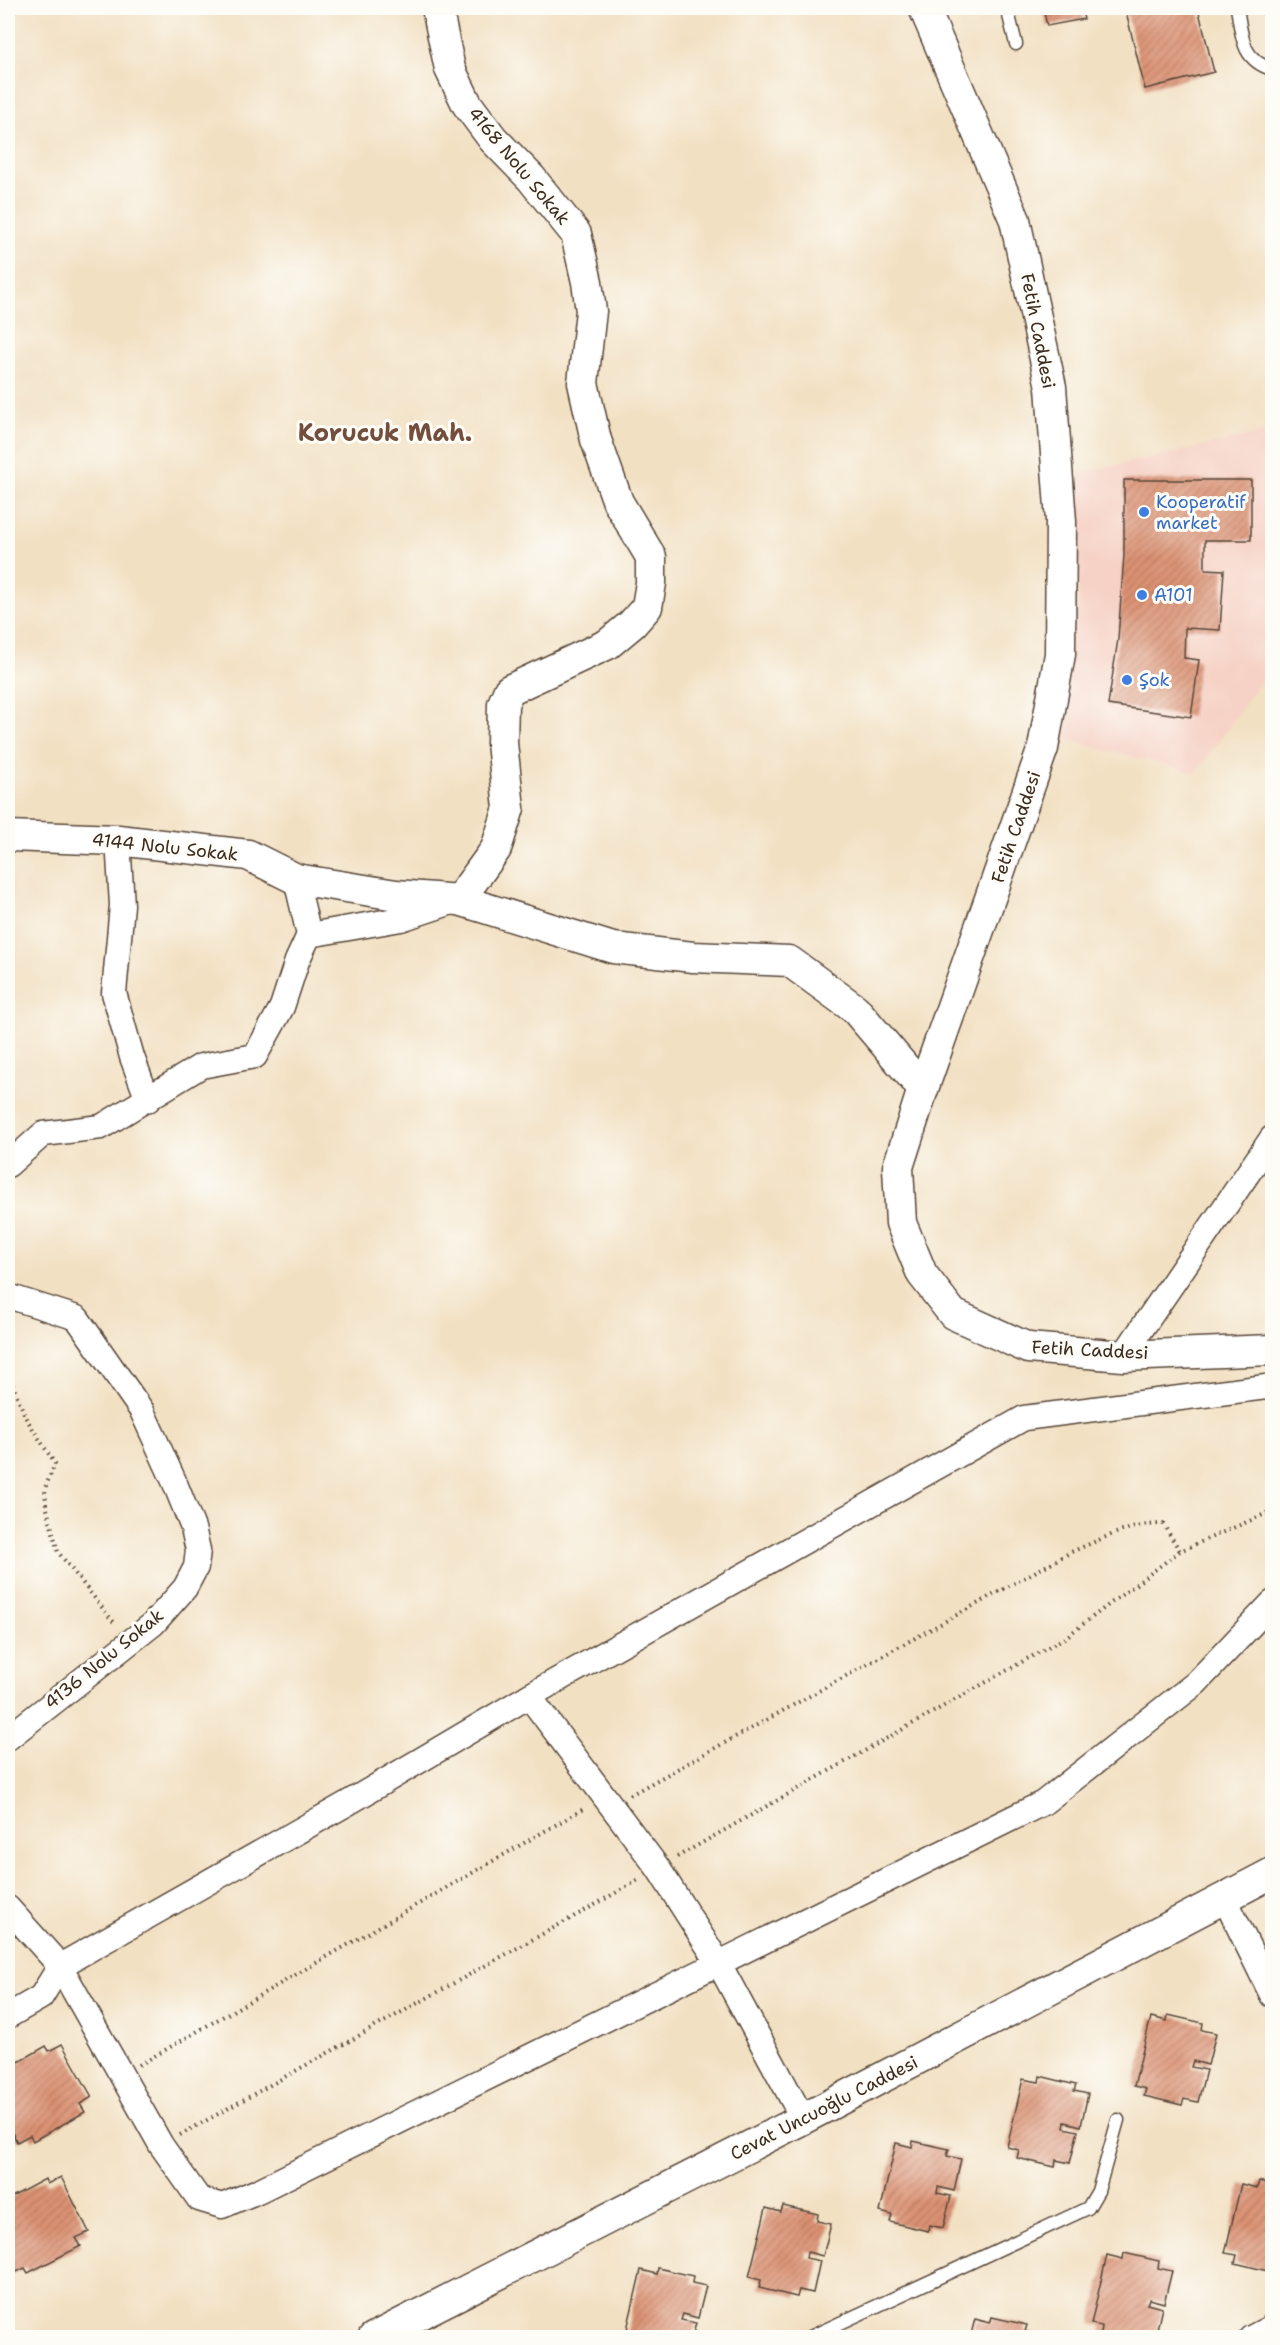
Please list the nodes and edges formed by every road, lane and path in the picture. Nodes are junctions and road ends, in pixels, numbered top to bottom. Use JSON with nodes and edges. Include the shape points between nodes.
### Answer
{"nodes":[{"id":1,"x":437,"y":8,"type":"edge"},
{"id":2,"x":924,"y":8,"type":"edge"},
{"id":3,"x":1007,"y":8,"type":"edge"},
{"id":4,"x":1237,"y":8,"type":"edge"},
{"id":5,"x":1016,"y":44,"type":"dead end"},
{"id":6,"x":1272,"y":69,"type":"edge"},
{"id":7,"x":8,"y":836,"type":"edge"},
{"id":8,"x":118,"y":840,"type":"junction"},
{"id":9,"x":296,"y":879,"type":"junction"},
{"id":10,"x":459,"y":900,"type":"junction"},
{"id":11,"x":309,"y":935,"type":"junction"},
{"id":12,"x":922,"y":1089,"type":"junction"},
{"id":13,"x":148,"y":1100,"type":"junction"},
{"id":14,"x":1272,"y":1138,"type":"edge"},
{"id":15,"x":8,"y":1166,"type":"edge"},
{"id":16,"x":8,"y":1296,"type":"edge"},
{"id":17,"x":1272,"y":1350,"type":"edge"},
{"id":18,"x":1123,"y":1356,"type":"junction"},
{"id":19,"x":8,"y":1373,"type":"edge"},
{"id":20,"x":1272,"y":1389,"type":"edge"},
{"id":21,"x":1272,"y":1511,"type":"edge"},
{"id":22,"x":1272,"y":1603,"type":"edge"},
{"id":23,"x":130,"y":1642,"type":"junction"},
{"id":24,"x":529,"y":1696,"type":"junction"},
{"id":25,"x":8,"y":1738,"type":"edge"},
{"id":26,"x":607,"y":1801,"type":"junction"},
{"id":27,"x":1272,"y":1873,"type":"edge"},
{"id":28,"x":1225,"y":1899,"type":"junction"},
{"id":29,"x":8,"y":1908,"type":"edge"},
{"id":30,"x":718,"y":1962,"type":"junction"},
{"id":31,"x":60,"y":1966,"type":"junction"},
{"id":32,"x":1272,"y":1995,"type":"edge"},
{"id":33,"x":8,"y":2016,"type":"edge"},
{"id":34,"x":121,"y":2076,"type":"junction"},
{"id":35,"x":803,"y":2119,"type":"junction"},
{"id":36,"x":1118,"y":2120,"type":"dead end"},
{"id":37,"x":1272,"y":2327,"type":"edge"},
{"id":38,"x":373,"y":2337,"type":"edge"},
{"id":39,"x":808,"y":2337,"type":"edge"},
{"id":40,"x":1251,"y":2337,"type":"edge"}],
"edges":[{"from":1,"to":10,"type":"street","name":"4168 Nolu Sokak","via":[[450,69],[467,104],[576,234],[591,311],[583,383],[596,440],[618,502],[651,557],[647,606],[632,624],[608,644],[509,690],[503,704],[502,744],[509,808],[496,849]]},
{"from":2,"to":12,"type":"street","name":"Fetih Caddesi","via":[[1016,220],[1051,387],[1061,532],[1060,654],[1043,748]]},
{"from":3,"to":5,"type":"lane"},
{"from":4,"to":6,"type":"lane","via":[[1244,46],[1259,65]]},
{"from":7,"to":8,"type":"street","name":"4144 Nolu Sokak"},
{"from":8,"to":9,"type":"street","name":"4144 Nolu Sokak","via":[[248,855]]},
{"from":8,"to":13,"type":"street","via":[[122,905],[114,993]]},
{"from":9,"to":10,"type":"street","name":"4144 Nolu Sokak","via":[[396,895]]},
{"from":9,"to":11,"type":"street"},
{"from":10,"to":11,"type":"street","via":[[401,919]]},
{"from":10,"to":12,"type":"street","name":"4144 Nolu Sokak","via":[[613,948],[693,957],[789,961],[855,1009]]},
{"from":11,"to":13,"type":"street","via":[[282,1007],[255,1056],[201,1066]]},
{"from":12,"to":18,"type":"street","name":"Fetih Caddesi","via":[[898,1167],[901,1223],[921,1274],[953,1314],[1028,1348]]},
{"from":13,"to":15,"type":"street","via":[[101,1127],[43,1134]]},
{"from":14,"to":18,"type":"street"},
{"from":16,"to":23,"type":"street","name":"4136 Nolu Sokak","via":[[77,1318],[142,1411],[193,1528],[198,1550],[196,1568],[185,1588],[153,1624]]},
{"from":17,"to":18,"type":"street","name":"Fetih Caddesi"},
{"from":19,"to":23,"type":"path","via":[[26,1418],[55,1464],[45,1488],[58,1552]]},
{"from":20,"to":24,"type":"street","via":[[1024,1418]]},
{"from":21,"to":26,"type":"path","via":[[1180,1551],[1163,1524],[1144,1524],[1071,1552]]},
{"from":22,"to":30,"type":"street","via":[[1196,1683],[1044,1803]]},
{"from":23,"to":25,"type":"street","name":"4136 Nolu Sokak"},
{"from":24,"to":26,"type":"street"},
{"from":24,"to":31,"type":"street"},
{"from":26,"to":30,"type":"street","via":[[658,1868]]},
{"from":26,"to":34,"type":"path"},
{"from":27,"to":28,"type":"street","name":"Cevat Uncuoğlu Caddesi"},
{"from":28,"to":32,"type":"street"},
{"from":28,"to":35,"type":"street","name":"Cevat Uncuoğlu Caddesi"},
{"from":29,"to":31,"type":"street"},
{"from":30,"to":34,"type":"street","via":[[222,2206],[200,2199],[161,2145]]},
{"from":30,"to":35,"type":"street"},
{"from":31,"to":33,"type":"street","via":[[41,1996]]},
{"from":31,"to":34,"type":"street"},
{"from":35,"to":38,"type":"street","name":"Cevat Uncuoğlu Caddesi"},
{"from":36,"to":39,"type":"lane","via":[[1098,2190],[1088,2208]]},
{"from":37,"to":40,"type":"street"}]}
